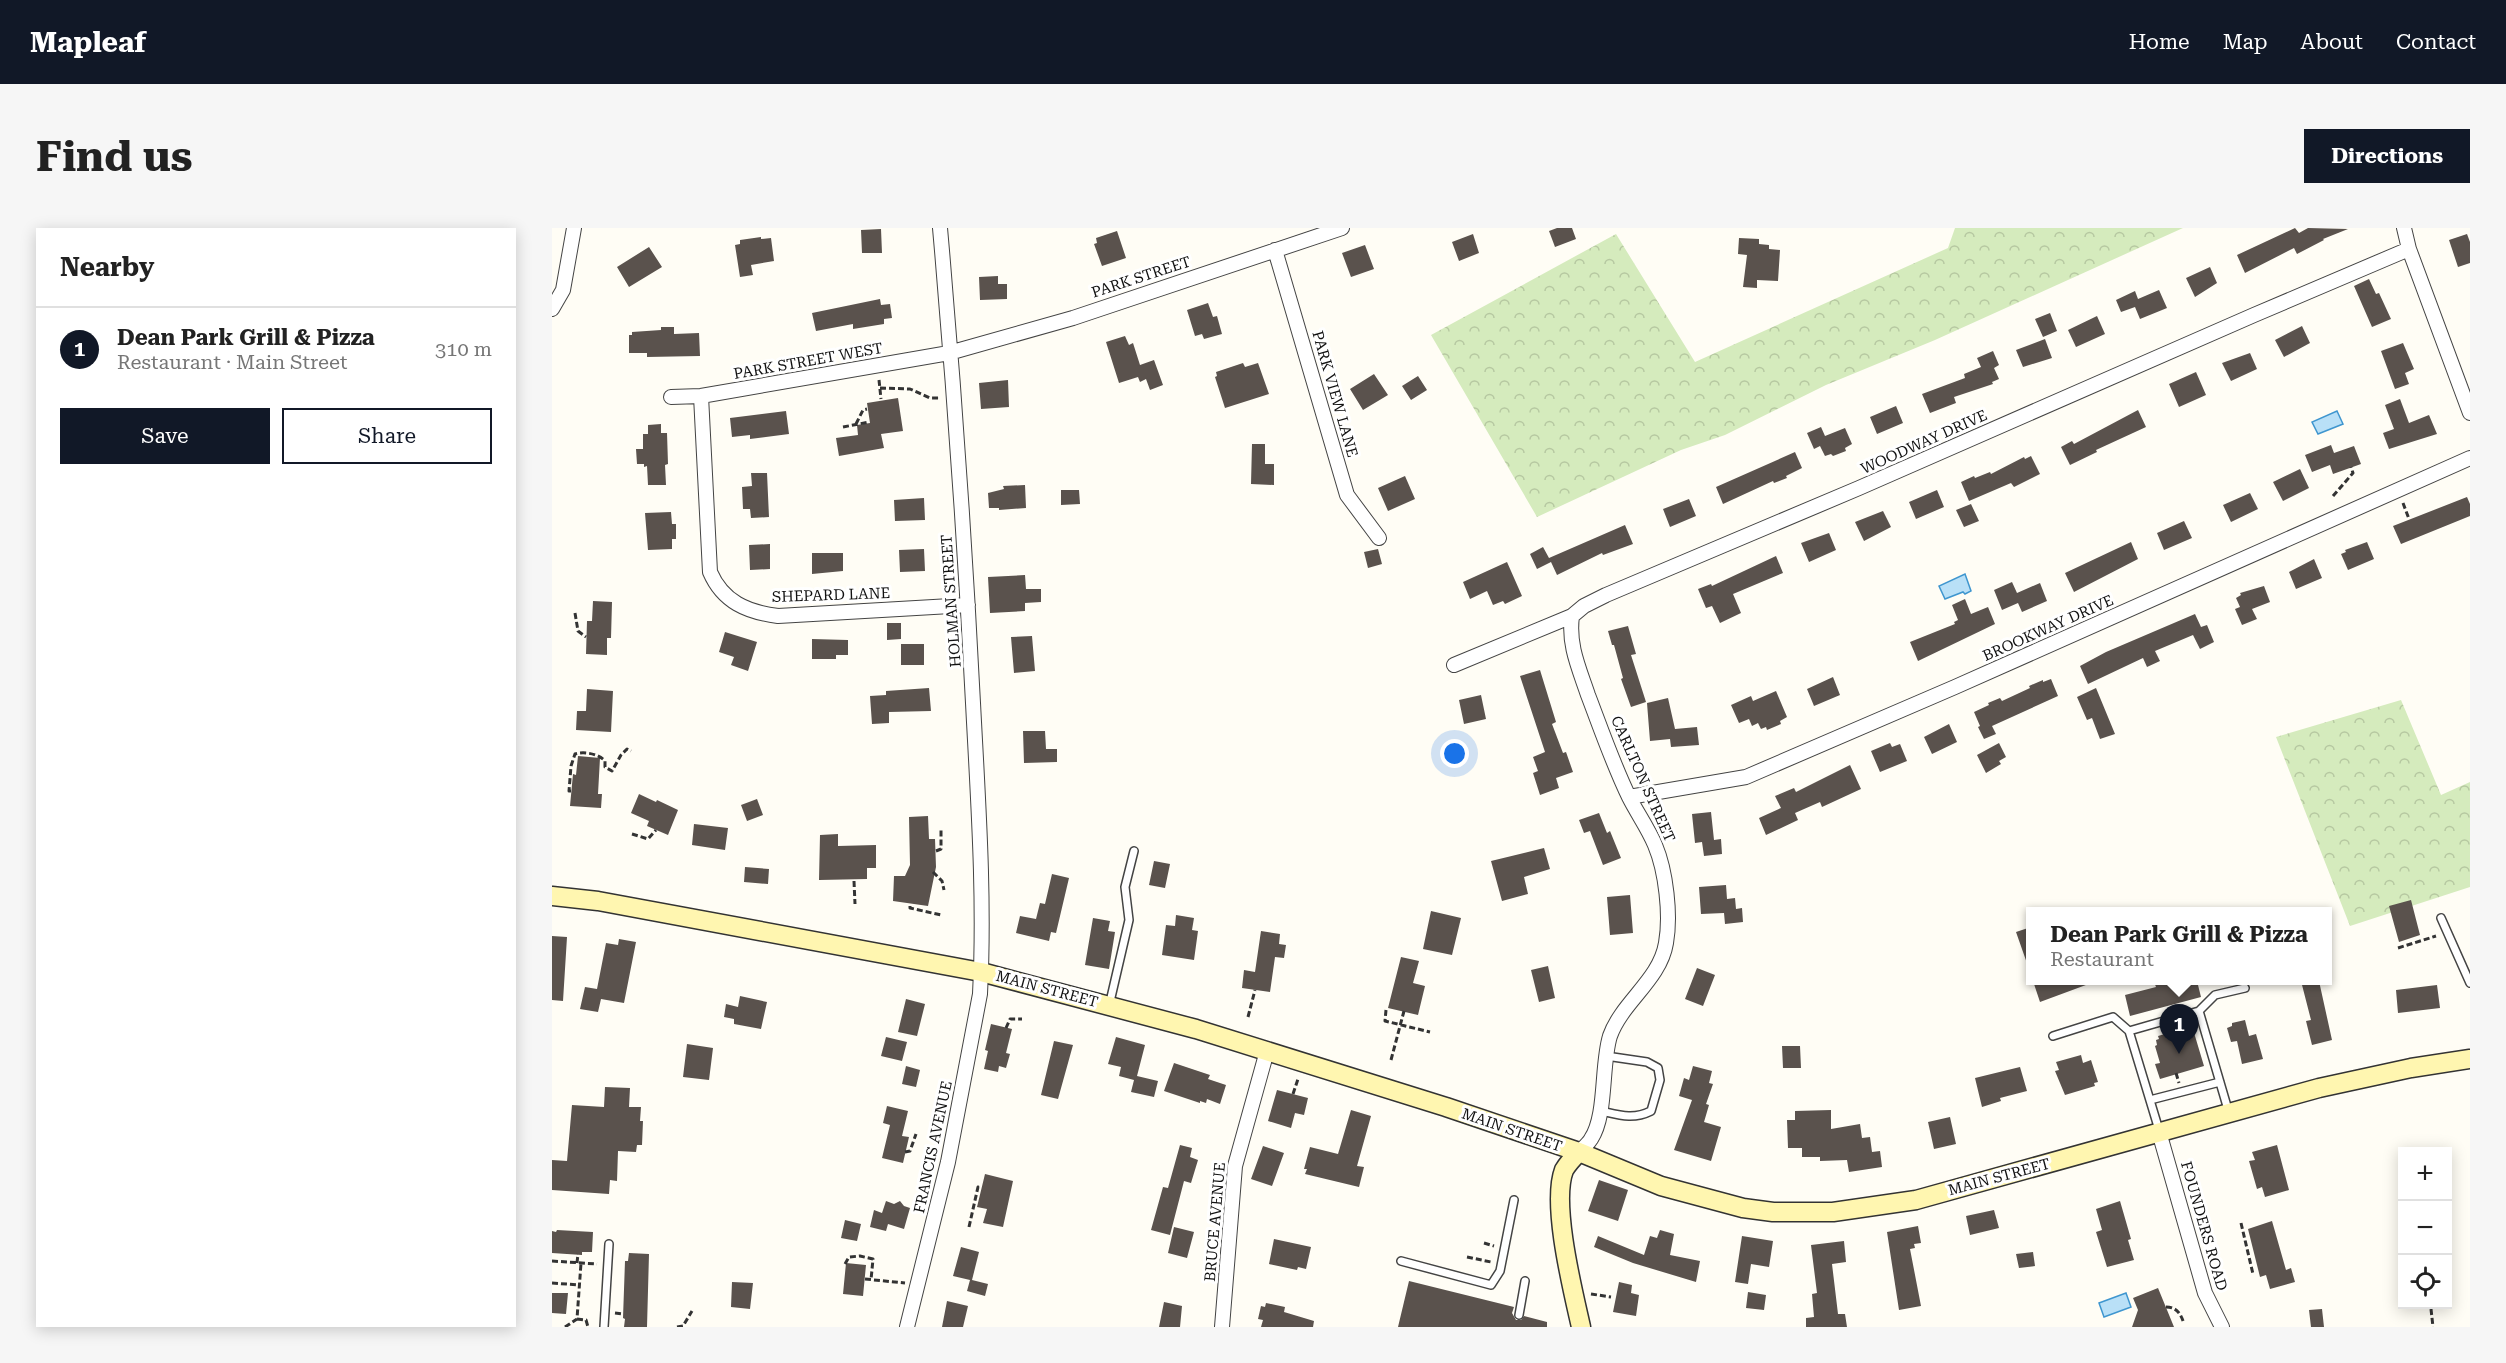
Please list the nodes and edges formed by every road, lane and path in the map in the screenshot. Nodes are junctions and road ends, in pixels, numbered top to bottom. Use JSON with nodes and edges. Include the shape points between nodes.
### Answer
{"nodes":[{"id":1,"x":574,"y":228,"type":"edge"},
{"id":2,"x":940,"y":228,"type":"edge"},
{"id":3,"x":1342,"y":228,"type":"edge"},
{"id":4,"x":2404,"y":228,"type":"edge"},
{"id":5,"x":2409,"y":249,"type":"junction"},
{"id":6,"x":1275,"y":250,"type":"junction"},
{"id":7,"x":552,"y":309,"type":"edge"},
{"id":8,"x":949,"y":353,"type":"junction"},
{"id":9,"x":877,"y":366,"type":"junction"},
{"id":10,"x":880,"y":388,"type":"junction"},
{"id":11,"x":701,"y":396,"type":"junction"},
{"id":12,"x":671,"y":397,"type":"dead end"},
{"id":13,"x":941,"y":398,"type":"dead end"},
{"id":14,"x":881,"y":399,"type":"dead end"},
{"id":15,"x":867,"y":409,"type":"dead end"},
{"id":16,"x":2470,"y":413,"type":"edge"},
{"id":17,"x":869,"y":422,"type":"dead end"},
{"id":18,"x":855,"y":425,"type":"junction"},
{"id":19,"x":843,"y":427,"type":"dead end"},
{"id":20,"x":2470,"y":458,"type":"edge"},
{"id":21,"x":2351,"y":467,"type":"dead end"},
{"id":22,"x":2333,"y":496,"type":"dead end"},
{"id":23,"x":1378,"y":538,"type":"dead end"},
{"id":24,"x":968,"y":605,"type":"junction"},
{"id":25,"x":575,"y":613,"type":"dead end"},
{"id":26,"x":1572,"y":616,"type":"junction"},
{"id":27,"x":586,"y":637,"type":"dead end"},
{"id":28,"x":1454,"y":665,"type":"dead end"},
{"id":29,"x":631,"y":751,"type":"dead end"},
{"id":30,"x":571,"y":791,"type":"dead end"},
{"id":31,"x":1629,"y":797,"type":"junction"},
{"id":32,"x":941,"y":828,"type":"dead end"},
{"id":33,"x":656,"y":830,"type":"dead end"},
{"id":34,"x":632,"y":834,"type":"dead end"},
{"id":35,"x":936,"y":851,"type":"dead end"},
{"id":36,"x":1134,"y":851,"type":"dead end"},
{"id":37,"x":933,"y":872,"type":"dead end"},
{"id":38,"x":854,"y":881,"type":"dead end"},
{"id":39,"x":944,"y":890,"type":"dead end"},
{"id":40,"x":552,"y":896,"type":"edge"},
{"id":41,"x":855,"y":904,"type":"dead end"},
{"id":42,"x":910,"y":906,"type":"dead end"},
{"id":43,"x":941,"y":915,"type":"dead end"},
{"id":44,"x":2441,"y":918,"type":"dead end"},
{"id":45,"x":2447,"y":933,"type":"junction"},
{"id":46,"x":2398,"y":948,"type":"dead end"},
{"id":47,"x":981,"y":972,"type":"junction"},
{"id":48,"x":2470,"y":983,"type":"edge"},
{"id":49,"x":2245,"y":988,"type":"dead end"},
{"id":50,"x":1255,"y":990,"type":"dead end"},
{"id":51,"x":1109,"y":1006,"type":"junction"},
{"id":52,"x":1386,"y":1010,"type":"dead end"},
{"id":53,"x":1404,"y":1011,"type":"dead end"},
{"id":54,"x":2199,"y":1011,"type":"junction"},
{"id":55,"x":1248,"y":1017,"type":"dead end"},
{"id":56,"x":1022,"y":1019,"type":"dead end"},
{"id":57,"x":1400,"y":1024,"type":"junction"},
{"id":58,"x":1006,"y":1028,"type":"dead end"},
{"id":59,"x":2129,"y":1031,"type":"junction"},
{"id":60,"x":1430,"y":1032,"type":"dead end"},
{"id":61,"x":2053,"y":1036,"type":"dead end"},
{"id":62,"x":1267,"y":1051,"type":"junction"},
{"id":63,"x":1606,"y":1056,"type":"junction"},
{"id":64,"x":2470,"y":1059,"type":"edge"},
{"id":65,"x":1391,"y":1060,"type":"dead end"},
{"id":66,"x":1299,"y":1075,"type":"dead end"},
{"id":67,"x":2220,"y":1082,"type":"junction"},
{"id":68,"x":1293,"y":1094,"type":"dead end"},
{"id":69,"x":2150,"y":1100,"type":"junction"},
{"id":70,"x":1599,"y":1111,"type":"junction"},
{"id":71,"x":2229,"y":1113,"type":"junction"},
{"id":72,"x":2159,"y":1132,"type":"junction"},
{"id":73,"x":916,"y":1134,"type":"dead end"},
{"id":74,"x":905,"y":1152,"type":"dead end"},
{"id":75,"x":1579,"y":1152,"type":"junction"},
{"id":76,"x":981,"y":1188,"type":"dead end"},
{"id":77,"x":1514,"y":1200,"type":"dead end"},
{"id":78,"x":2241,"y":1223,"type":"dead end"},
{"id":79,"x":969,"y":1227,"type":"dead end"},
{"id":80,"x":609,"y":1244,"type":"dead end"},
{"id":81,"x":578,"y":1254,"type":"dead end"},
{"id":82,"x":1467,"y":1257,"type":"dead end"},
{"id":83,"x":552,"y":1261,"type":"edge"},
{"id":84,"x":1401,"y":1261,"type":"dead end"},
{"id":85,"x":579,"y":1263,"type":"junction"},
{"id":86,"x":845,"y":1264,"type":"dead end"},
{"id":87,"x":1501,"y":1264,"type":"junction"},
{"id":88,"x":608,"y":1265,"type":"junction"},
{"id":89,"x":2253,"y":1274,"type":"dead end"},
{"id":90,"x":865,"y":1279,"type":"dead end"},
{"id":91,"x":871,"y":1280,"type":"junction"},
{"id":92,"x":1525,"y":1281,"type":"dead end"},
{"id":93,"x":552,"y":1283,"type":"edge"},
{"id":94,"x":909,"y":1283,"type":"dead end"},
{"id":95,"x":579,"y":1285,"type":"junction"},
{"id":96,"x":1589,"y":1294,"type":"dead end"},
{"id":97,"x":1611,"y":1297,"type":"dead end"},
{"id":98,"x":2166,"y":1307,"type":"dead end"},
{"id":99,"x":2431,"y":1309,"type":"dead end"},
{"id":100,"x":692,"y":1311,"type":"dead end"},
{"id":101,"x":1519,"y":1315,"type":"dead end"},
{"id":102,"x":577,"y":1319,"type":"junction"},
{"id":103,"x":2184,"y":1324,"type":"dead end"},
{"id":104,"x":565,"y":1327,"type":"edge"},
{"id":105,"x":588,"y":1327,"type":"edge"},
{"id":106,"x":604,"y":1327,"type":"edge"},
{"id":107,"x":677,"y":1327,"type":"edge"},
{"id":108,"x":907,"y":1327,"type":"edge"},
{"id":109,"x":1222,"y":1327,"type":"edge"},
{"id":110,"x":1581,"y":1327,"type":"edge"},
{"id":111,"x":2222,"y":1327,"type":"edge"},
{"id":112,"x":2433,"y":1327,"type":"edge"}],
"edges":[{"from":1,"to":7,"type":"street","via":[[563,290]]},
{"from":2,"to":8,"type":"street","name":"HOLMAN STREET"},
{"from":3,"to":6,"type":"street","name":"PARK STREET"},
{"from":4,"to":5,"type":"street"},
{"from":5,"to":16,"type":"street"},
{"from":5,"to":26,"type":"street","name":"WOODWAY DRIVE","via":[[1606,595]]},
{"from":6,"to":8,"type":"street","name":"PARK STREET","via":[[1073,318]]},
{"from":6,"to":23,"type":"street","name":"PARK VIEW LANE","via":[[1347,495]]},
{"from":8,"to":9,"type":"street","name":"PARK STREET WEST"},
{"from":8,"to":24,"type":"street","name":"HOLMAN STREET"},
{"from":9,"to":10,"type":"path"},
{"from":9,"to":11,"type":"street","name":"PARK STREET WEST"},
{"from":10,"to":13,"type":"path","via":[[900,387]]},
{"from":10,"to":14,"type":"path"},
{"from":11,"to":12,"type":"street","name":"PARK STREET WEST"},
{"from":11,"to":24,"type":"street","name":"SHEPARD LANE","via":[[710,572],[716,586],[734,603],[778,616]]},
{"from":15,"to":18,"type":"path"},
{"from":17,"to":18,"type":"path"},
{"from":18,"to":19,"type":"path"},
{"from":20,"to":31,"type":"street","name":"BROOKWAY DRIVE","via":[[1746,777]]},
{"from":21,"to":22,"type":"path","via":[[2353,473]]},
{"from":24,"to":47,"type":"street","name":"HOLMAN STREET","via":[[979,828]]},
{"from":25,"to":27,"type":"path","via":[[578,631]]},
{"from":26,"to":28,"type":"street","name":"WOODWAY DRIVE"},
{"from":26,"to":31,"type":"street","name":"CARLTON STREET","via":[[1572,651]]},
{"from":29,"to":30,"type":"path","via":[[627,749],[621,755],[612,771],[605,767],[602,757],[575,754],[570,766]]},
{"from":31,"to":63,"type":"street","name":"CARLTON STREET","via":[[1662,864],[1666,940],[1657,967],[1619,1017]]},
{"from":32,"to":35,"type":"path","via":[[940,849]]},
{"from":33,"to":34,"type":"path","via":[[648,839]]},
{"from":36,"to":51,"type":"lane","via":[[1125,888],[1129,920]]},
{"from":37,"to":39,"type":"path"},
{"from":38,"to":41,"type":"path"},
{"from":40,"to":47,"type":"main road","name":"MAIN STREET","via":[[598,901]]},
{"from":42,"to":43,"type":"path"},
{"from":44,"to":45,"type":"lane"},
{"from":45,"to":46,"type":"path"},
{"from":45,"to":48,"type":"lane"},
{"from":47,"to":51,"type":"main road","name":"MAIN STREET"},
{"from":47,"to":108,"type":"street","name":"FRANCIS AVENUE","via":[[948,1162]]},
{"from":49,"to":54,"type":"lane","via":[[2216,995]]},
{"from":50,"to":55,"type":"path"},
{"from":51,"to":62,"type":"main road","name":"MAIN STREET"},
{"from":52,"to":57,"type":"path","via":[[1385,1020]]},
{"from":53,"to":57,"type":"path"},
{"from":54,"to":59,"type":"lane"},
{"from":54,"to":67,"type":"lane"},
{"from":56,"to":58,"type":"path","via":[[1010,1019]]},
{"from":57,"to":60,"type":"path"},
{"from":57,"to":65,"type":"path"},
{"from":59,"to":61,"type":"lane","via":[[2113,1017]]},
{"from":59,"to":69,"type":"lane"},
{"from":62,"to":75,"type":"main road","name":"MAIN STREET"},
{"from":62,"to":109,"type":"street","name":"BRUCE AVENUE","via":[[1235,1166]]},
{"from":63,"to":70,"type":"street","name":"CARLTON STREET"},
{"from":63,"to":70,"type":"lane","via":[[1647,1062],[1658,1068],[1660,1080],[1651,1111],[1631,1118]]},
{"from":64,"to":71,"type":"main road","name":"MAIN STREET","via":[[2319,1088]]},
{"from":66,"to":68,"type":"path"},
{"from":67,"to":69,"type":"lane"},
{"from":67,"to":71,"type":"lane"},
{"from":69,"to":72,"type":"lane"},
{"from":70,"to":75,"type":"street","name":"CARLTON STREET","via":[[1592,1138]]},
{"from":71,"to":72,"type":"main road","name":"MAIN STREET"},
{"from":72,"to":75,"type":"main road","name":"MAIN STREET","via":[[1919,1199],[1833,1212],[1743,1208],[1660,1186]]},
{"from":72,"to":111,"type":"street","name":"FOUNDERS ROAD","via":[[2205,1293]]},
{"from":73,"to":74,"type":"path","via":[[910,1151]]},
{"from":75,"to":110,"type":"main road","via":[[1563,1172],[1561,1198],[1562,1229]]},
{"from":76,"to":79,"type":"path"},
{"from":77,"to":87,"type":"lane"},
{"from":78,"to":89,"type":"path"},
{"from":80,"to":88,"type":"lane"},
{"from":81,"to":85,"type":"path"},
{"from":82,"to":87,"type":"path"},
{"from":83,"to":85,"type":"path"},
{"from":84,"to":87,"type":"lane","via":[[1491,1286]]},
{"from":85,"to":88,"type":"path"},
{"from":85,"to":95,"type":"path"},
{"from":86,"to":91,"type":"path","via":[[853,1256],[873,1259]]},
{"from":88,"to":106,"type":"lane"},
{"from":90,"to":91,"type":"path"},
{"from":91,"to":94,"type":"path"},
{"from":92,"to":101,"type":"lane"},
{"from":93,"to":95,"type":"path"},
{"from":95,"to":102,"type":"path"},
{"from":96,"to":97,"type":"path"},
{"from":98,"to":103,"type":"path","via":[[2178,1311]]},
{"from":99,"to":112,"type":"path"},
{"from":100,"to":107,"type":"path","via":[[683,1326]]},
{"from":102,"to":104,"type":"path"},
{"from":102,"to":105,"type":"path","via":[[586,1320]]}]}
